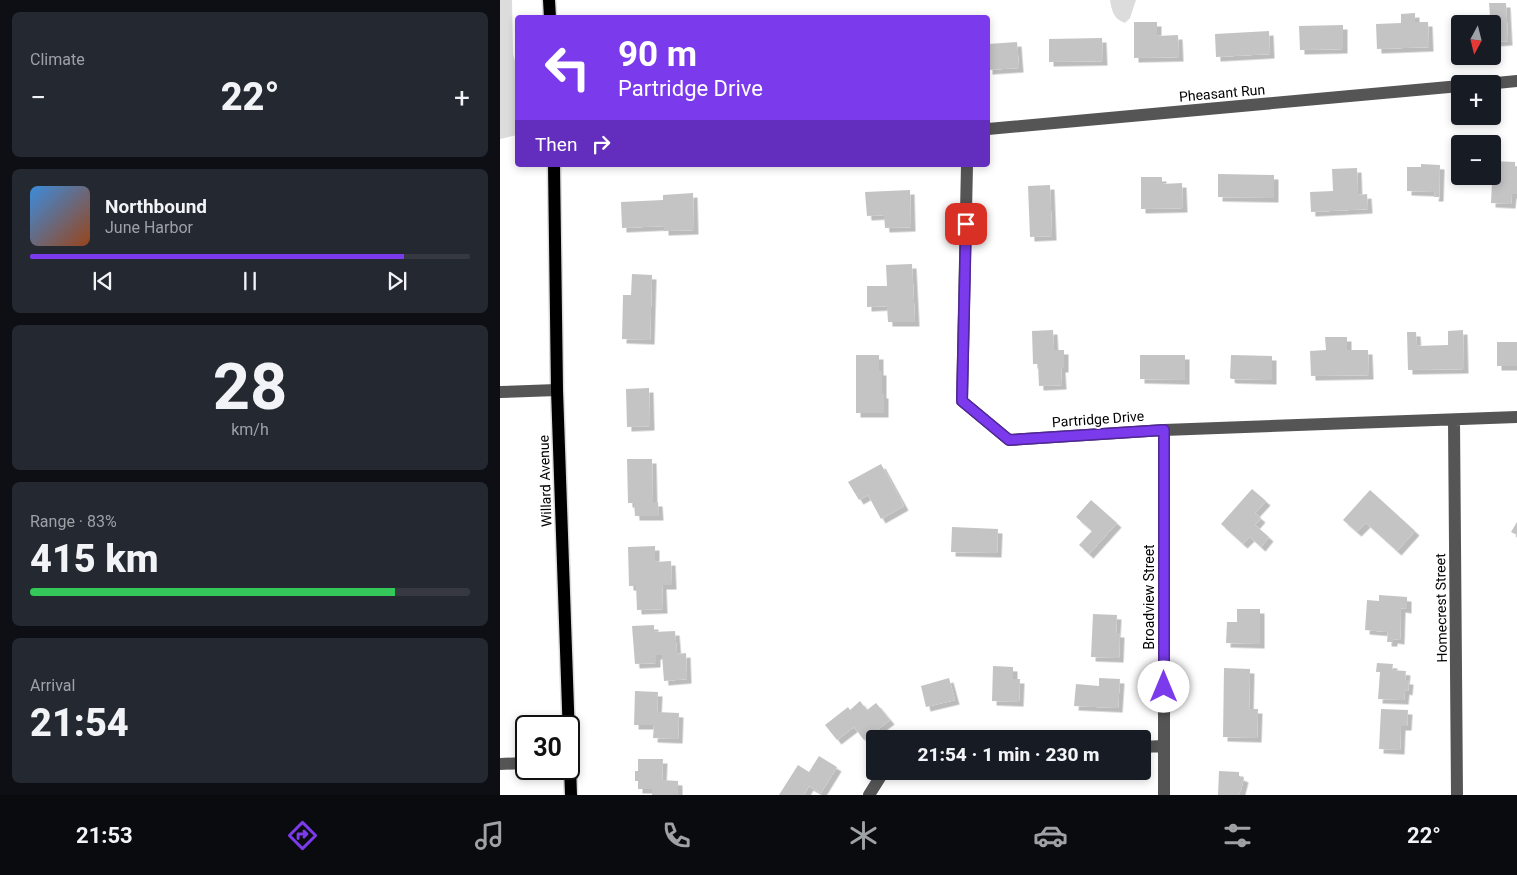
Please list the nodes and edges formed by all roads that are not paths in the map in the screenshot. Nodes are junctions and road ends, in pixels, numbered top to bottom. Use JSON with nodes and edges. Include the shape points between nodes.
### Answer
{"nodes":[{"id":1,"x":549,"y":0,"type":"edge"},
{"id":2,"x":550,"y":15,"type":"edge"},
{"id":3,"x":1517,"y":81,"type":"edge"},
{"id":4,"x":1501,"y":83,"type":"edge"},
{"id":5,"x":1451,"y":87,"type":"edge"},
{"id":6,"x":990,"y":129,"type":"edge"},
{"id":7,"x":554,"y":167,"type":"edge"},
{"id":8,"x":967,"y":167,"type":"edge"},
{"id":9,"x":557,"y":390,"type":"junction"},
{"id":10,"x":500,"y":392,"type":"edge"},
{"id":11,"x":1517,"y":417,"type":"edge"},
{"id":12,"x":1454,"y":420,"type":"junction"},
{"id":13,"x":1164,"y":430,"type":"junction"},
{"id":14,"x":568,"y":715,"type":"edge"},
{"id":15,"x":1163,"y":746,"type":"junction"},
{"id":16,"x":1151,"y":747,"type":"edge"},
{"id":17,"x":515,"y":763,"type":"edge"},
{"id":18,"x":500,"y":764,"type":"edge"},
{"id":19,"x":571,"y":780,"type":"edge"},
{"id":20,"x":878,"y":780,"type":"edge"},
{"id":21,"x":571,"y":795,"type":"edge"},
{"id":22,"x":869,"y":795,"type":"edge"},
{"id":23,"x":1164,"y":795,"type":"edge"},
{"id":24,"x":1457,"y":795,"type":"edge"}],
"edges":[{"from":1,"to":2,"type":"main road"},
{"from":3,"to":4,"type":"street"},
{"from":5,"to":6,"type":"street","name":"Pheasant Run"},
{"from":7,"to":9,"type":"main road","name":"Willard Avenue"},
{"from":8,"to":13,"type":"street","name":"Partridge Drive","via":[[962,401],[1009,440]]},
{"from":9,"to":10,"type":"street"},
{"from":9,"to":14,"type":"main road","name":"Willard Avenue"},
{"from":11,"to":12,"type":"street","name":"Partridge Drive"},
{"from":12,"to":13,"type":"street","name":"Partridge Drive"},
{"from":12,"to":24,"type":"street","name":"Homecrest Street"},
{"from":13,"to":15,"type":"street","name":"Broadview Street"},
{"from":15,"to":16,"type":"street"},
{"from":15,"to":23,"type":"street","name":"Broadview Street"},
{"from":17,"to":18,"type":"street"},
{"from":19,"to":21,"type":"main road","name":"Willard Avenue"},
{"from":20,"to":22,"type":"street"}]}
